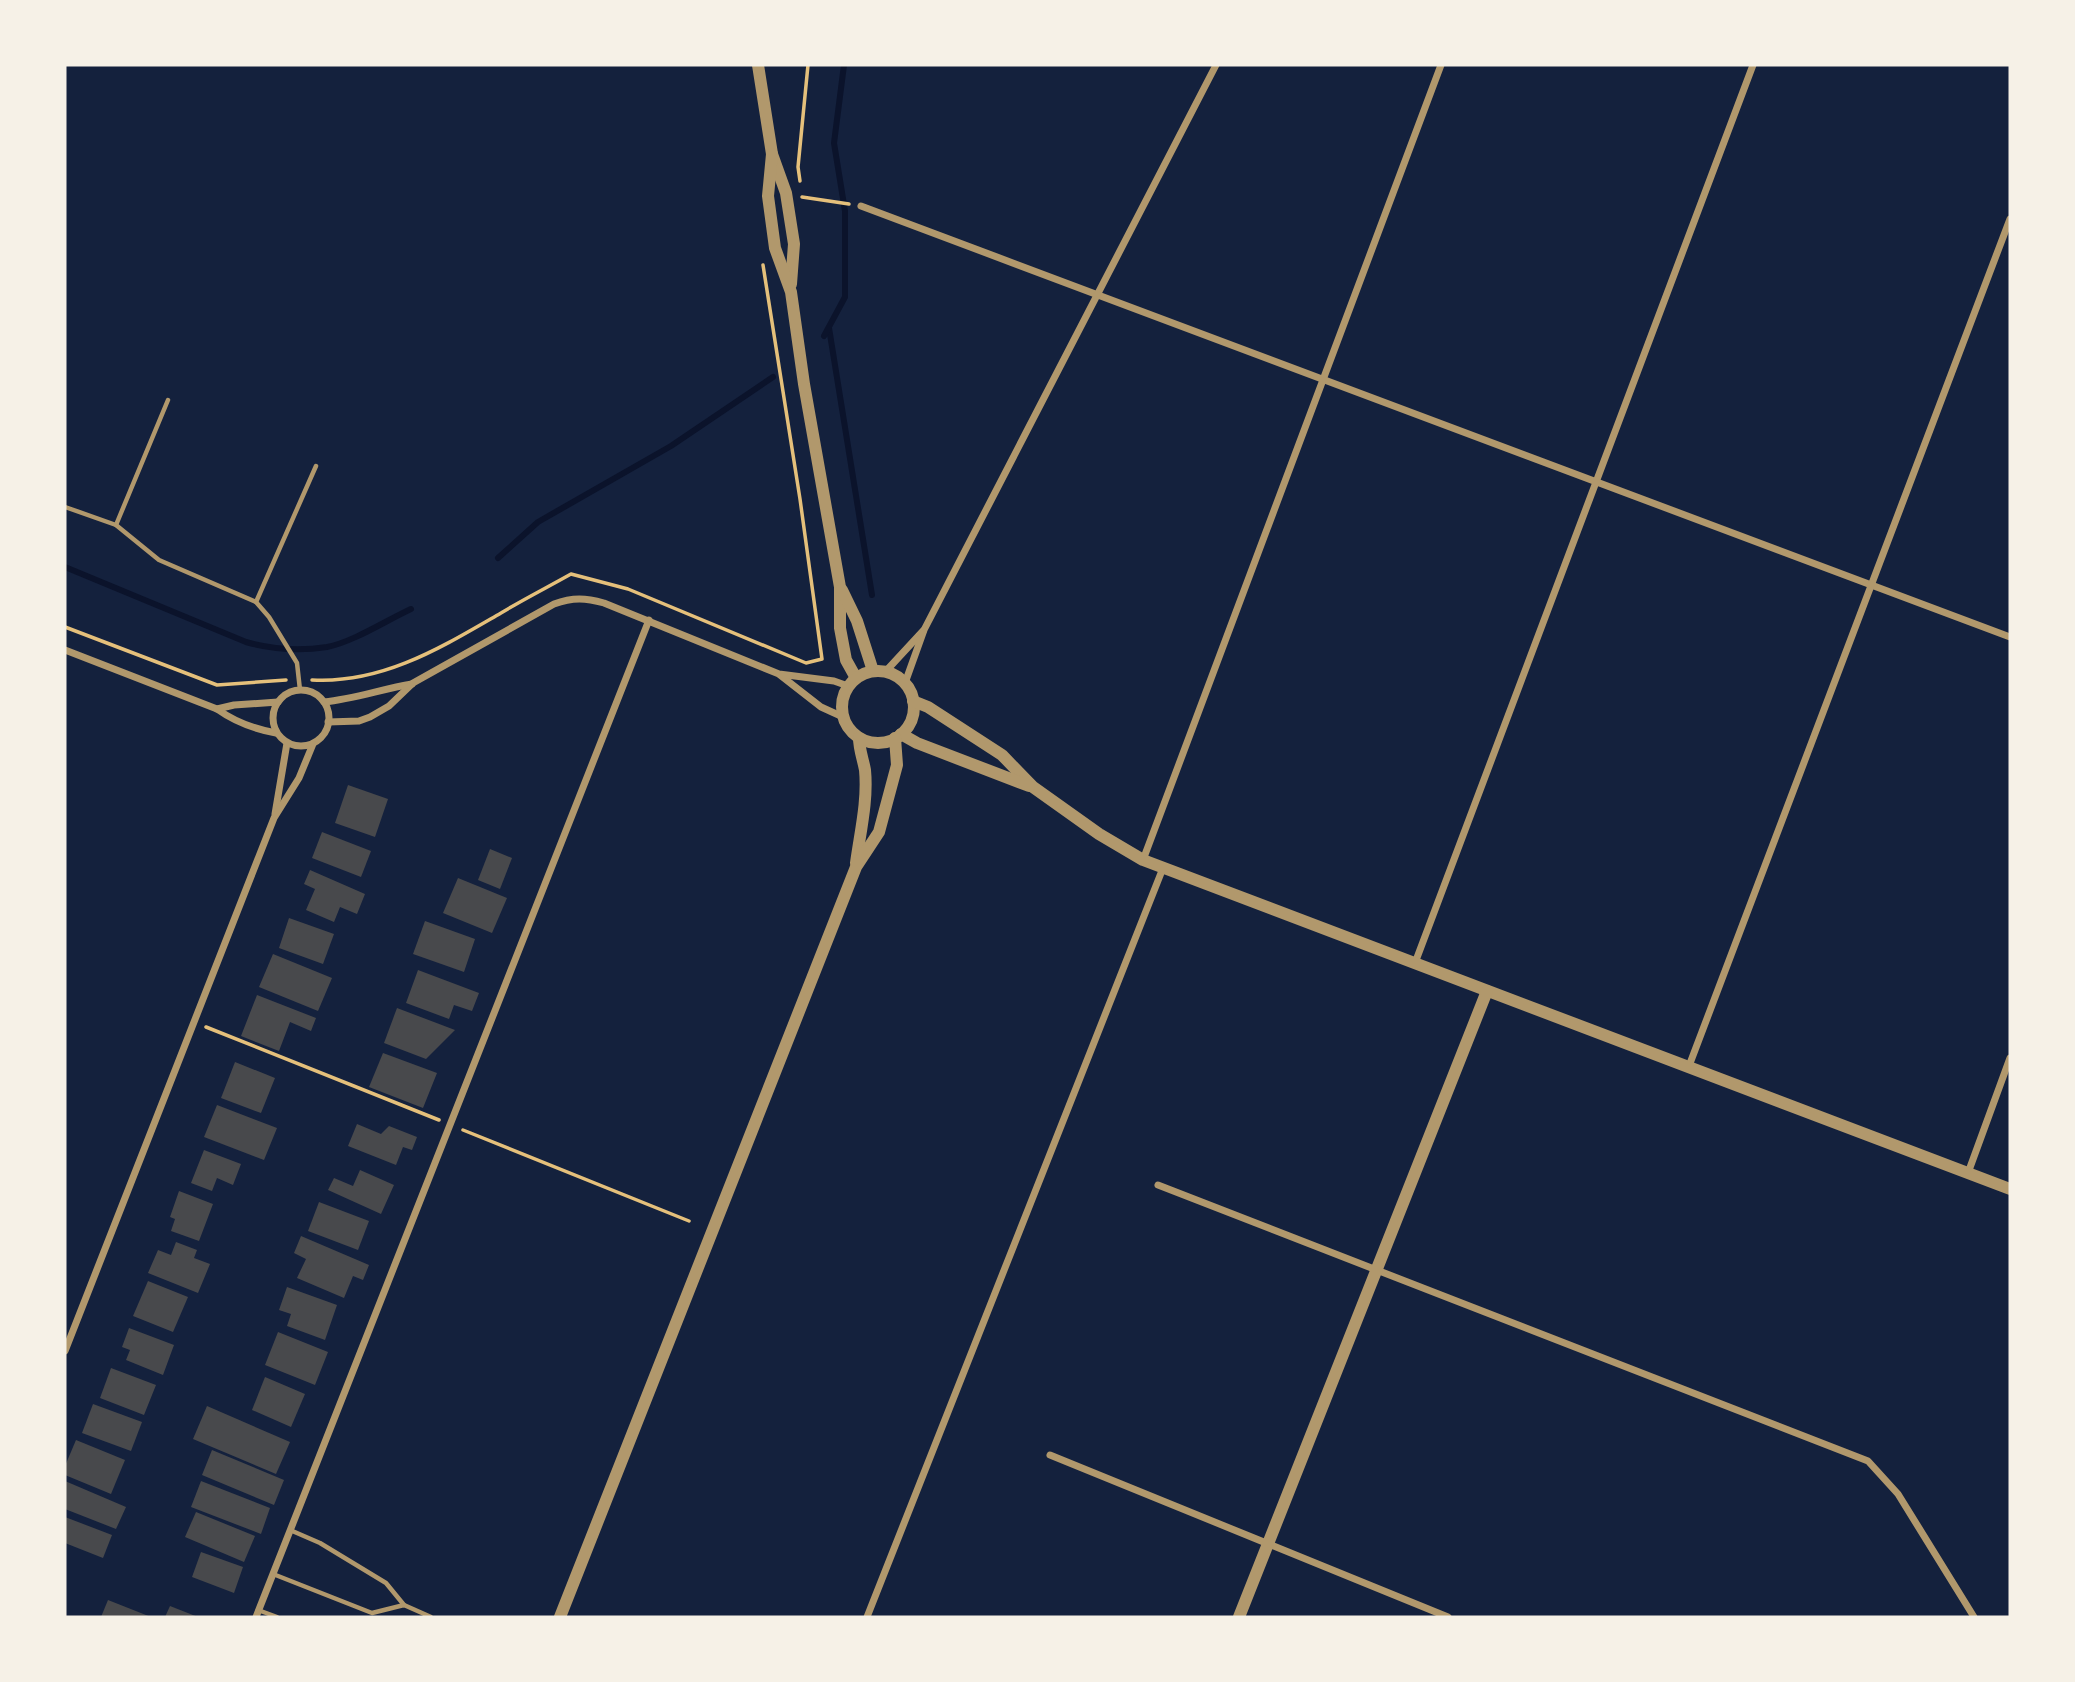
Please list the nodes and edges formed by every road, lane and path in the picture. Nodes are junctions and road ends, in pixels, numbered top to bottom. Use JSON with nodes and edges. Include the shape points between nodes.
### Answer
{"nodes":[{"id":1,"x":758,"y":65,"type":"edge"},
{"id":2,"x":808,"y":65,"type":"edge"},
{"id":3,"x":1216,"y":65,"type":"edge"},
{"id":4,"x":1441,"y":65,"type":"edge"},
{"id":5,"x":1753,"y":65,"type":"edge"},
{"id":6,"x":772,"y":153,"type":"junction"},
{"id":7,"x":803,"y":197,"type":"junction"},
{"id":8,"x":861,"y":205,"type":"joint"},
{"id":9,"x":802,"y":206,"type":"dead end"},
{"id":10,"x":2010,"y":219,"type":"edge"},
{"id":11,"x":762,"y":261,"type":"dead end"},
{"id":12,"x":791,"y":292,"type":"junction"},
{"id":13,"x":1098,"y":293,"type":"junction"},
{"id":14,"x":1323,"y":378,"type":"junction"},
{"id":15,"x":168,"y":400,"type":"dead end"},
{"id":16,"x":316,"y":466,"type":"dead end"},
{"id":17,"x":1597,"y":481,"type":"junction"},
{"id":18,"x":65,"y":507,"type":"edge"},
{"id":19,"x":116,"y":526,"type":"junction"},
{"id":20,"x":1872,"y":585,"type":"junction"},
{"id":21,"x":840,"y":587,"type":"junction"},
{"id":22,"x":256,"y":602,"type":"junction"},
{"id":23,"x":649,"y":620,"type":"junction"},
{"id":24,"x":65,"y":627,"type":"edge"},
{"id":25,"x":924,"y":631,"type":"junction"},
{"id":26,"x":2010,"y":637,"type":"edge"},
{"id":27,"x":65,"y":650,"type":"edge"},
{"id":28,"x":879,"y":671,"type":"junction"},
{"id":29,"x":779,"y":674,"type":"junction"},
{"id":30,"x":299,"y":680,"type":"junction"},
{"id":31,"x":852,"y":682,"type":"junction"},
{"id":32,"x":413,"y":683,"type":"junction"},
{"id":33,"x":905,"y":683,"type":"junction"},
{"id":34,"x":300,"y":690,"type":"junction"},
{"id":35,"x":913,"y":701,"type":"junction"},
{"id":36,"x":278,"y":702,"type":"junction"},
{"id":37,"x":324,"y":702,"type":"junction"},
{"id":38,"x":216,"y":709,"type":"junction"},
{"id":39,"x":843,"y":717,"type":"junction"},
{"id":40,"x":328,"y":722,"type":"junction"},
{"id":41,"x":276,"y":733,"type":"junction"},
{"id":42,"x":898,"y":736,"type":"junction"},
{"id":43,"x":859,"y":737,"type":"junction"},
{"id":44,"x":287,"y":743,"type":"junction"},
{"id":45,"x":313,"y":744,"type":"junction"},
{"id":46,"x":1033,"y":787,"type":"junction"},
{"id":47,"x":274,"y":818,"type":"junction"},
{"id":48,"x":1143,"y":860,"type":"junction"},
{"id":49,"x":856,"y":867,"type":"junction"},
{"id":50,"x":1164,"y":868,"type":"junction"},
{"id":51,"x":1415,"y":963,"type":"junction"},
{"id":52,"x":1487,"y":991,"type":"junction"},
{"id":53,"x":2010,"y":1058,"type":"edge"},
{"id":54,"x":1689,"y":1066,"type":"junction"},
{"id":55,"x":1968,"y":1173,"type":"junction"},
{"id":56,"x":1158,"y":1185,"type":"dead end"},
{"id":57,"x":2010,"y":1189,"type":"edge"},
{"id":58,"x":1377,"y":1271,"type":"junction"},
{"id":59,"x":65,"y":1351,"type":"edge"},
{"id":60,"x":1050,"y":1455,"type":"dead end"},
{"id":61,"x":289,"y":1530,"type":"junction"},
{"id":62,"x":1269,"y":1542,"type":"junction"},
{"id":63,"x":273,"y":1574,"type":"junction"},
{"id":64,"x":404,"y":1605,"type":"junction"},
{"id":65,"x":257,"y":1614,"type":"edge"},
{"id":66,"x":277,"y":1617,"type":"edge"},
{"id":67,"x":431,"y":1617,"type":"edge"},
{"id":68,"x":560,"y":1617,"type":"edge"},
{"id":69,"x":867,"y":1617,"type":"edge"},
{"id":70,"x":1239,"y":1617,"type":"edge"},
{"id":71,"x":1448,"y":1617,"type":"edge"},
{"id":72,"x":1974,"y":1617,"type":"edge"}],
"edges":[{"from":1,"to":6,"type":"street"},
{"from":2,"to":7,"type":"path","via":[[798,167]]},
{"from":3,"to":13,"type":"street"},
{"from":4,"to":14,"type":"street"},
{"from":5,"to":17,"type":"street"},
{"from":6,"to":12,"type":"street","via":[[786,193],[794,244]]},
{"from":6,"to":12,"type":"street","via":[[768,196],[775,248]]},
{"from":7,"to":8,"type":"path"},
{"from":7,"to":9,"type":"path"},
{"from":8,"to":13,"type":"street"},
{"from":10,"to":20,"type":"street"},
{"from":11,"to":30,"type":"path","via":[[822,659],[806,663],[628,589],[572,574],[437,651],[366,676]]},
{"from":12,"to":21,"type":"street"},
{"from":13,"to":14,"type":"street"},
{"from":13,"to":25,"type":"street"},
{"from":14,"to":17,"type":"street"},
{"from":14,"to":48,"type":"street"},
{"from":15,"to":19,"type":"lane"},
{"from":16,"to":22,"type":"lane"},
{"from":17,"to":20,"type":"street"},
{"from":17,"to":51,"type":"street"},
{"from":18,"to":19,"type":"lane"},
{"from":19,"to":22,"type":"lane","via":[[159,560]]},
{"from":20,"to":26,"type":"street"},
{"from":20,"to":54,"type":"street"},
{"from":21,"to":28,"type":"street"},
{"from":21,"to":31,"type":"street","via":[[840,628]]},
{"from":22,"to":30,"type":"lane","via":[[297,663]]},
{"from":23,"to":29,"type":"street"},
{"from":23,"to":32,"type":"street","via":[[590,599],[564,600]]},
{"from":23,"to":61,"type":"street"},
{"from":24,"to":30,"type":"path","via":[[217,685]]},
{"from":25,"to":28,"type":"street"},
{"from":25,"to":33,"type":"street"},
{"from":27,"to":38,"type":"street"},
{"from":28,"to":31,"type":"street"},
{"from":28,"to":33,"type":"street"},
{"from":29,"to":31,"type":"street"},
{"from":29,"to":39,"type":"street","via":[[821,707]]},
{"from":30,"to":34,"type":"lane"},
{"from":31,"to":39,"type":"street","via":[[843,696]]},
{"from":32,"to":37,"type":"street"},
{"from":32,"to":40,"type":"street","via":[[389,706],[369,717]]},
{"from":33,"to":35,"type":"street"},
{"from":34,"to":36,"type":"street"},
{"from":34,"to":37,"type":"street"},
{"from":35,"to":42,"type":"street","via":[[909,724]]},
{"from":35,"to":46,"type":"street","via":[[1002,755]]},
{"from":36,"to":38,"type":"street"},
{"from":36,"to":41,"type":"street","via":[[273,717]]},
{"from":37,"to":40,"type":"street"},
{"from":38,"to":41,"type":"street","via":[[231,720]]},
{"from":39,"to":43,"type":"street"},
{"from":40,"to":45,"type":"street"},
{"from":41,"to":44,"type":"street"},
{"from":42,"to":43,"type":"street","via":[[877,743]]},
{"from":42,"to":46,"type":"street"},
{"from":42,"to":49,"type":"street","via":[[897,765],[879,832]]},
{"from":43,"to":49,"type":"street","via":[[865,808]]},
{"from":44,"to":45,"type":"street"},
{"from":44,"to":47,"type":"street"},
{"from":45,"to":47,"type":"street"},
{"from":46,"to":48,"type":"street"},
{"from":47,"to":59,"type":"street"},
{"from":48,"to":50,"type":"street"},
{"from":49,"to":68,"type":"street"},
{"from":50,"to":51,"type":"street"},
{"from":50,"to":69,"type":"street"},
{"from":51,"to":52,"type":"street"},
{"from":52,"to":54,"type":"street"},
{"from":52,"to":58,"type":"street"},
{"from":53,"to":55,"type":"street"},
{"from":54,"to":55,"type":"street"},
{"from":55,"to":57,"type":"street"},
{"from":56,"to":58,"type":"street"},
{"from":58,"to":62,"type":"street"},
{"from":58,"to":72,"type":"street","via":[[1868,1461],[1898,1494]]},
{"from":60,"to":62,"type":"street"},
{"from":61,"to":63,"type":"street"},
{"from":61,"to":64,"type":"lane","via":[[386,1583]]},
{"from":62,"to":70,"type":"street"},
{"from":62,"to":71,"type":"street"},
{"from":63,"to":64,"type":"lane","via":[[372,1613]]},
{"from":63,"to":65,"type":"street"},
{"from":64,"to":67,"type":"lane"},
{"from":65,"to":66,"type":"lane"}]}
